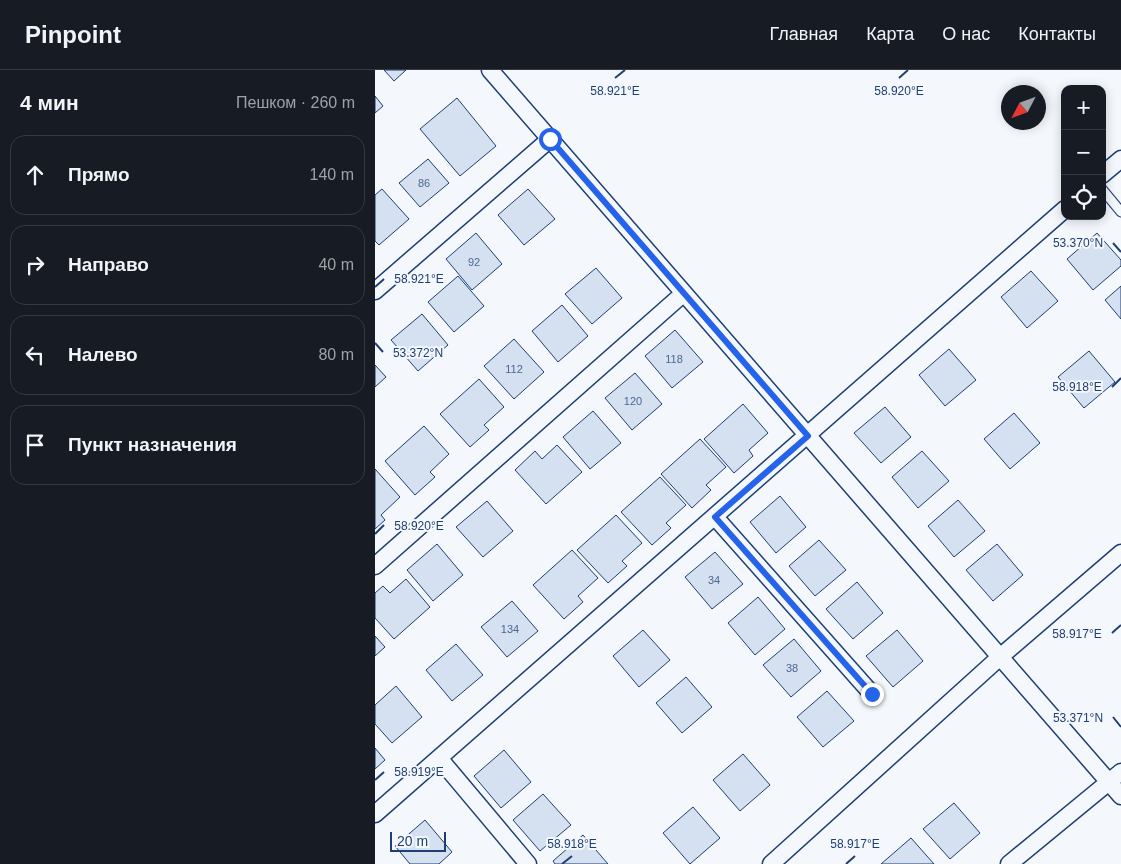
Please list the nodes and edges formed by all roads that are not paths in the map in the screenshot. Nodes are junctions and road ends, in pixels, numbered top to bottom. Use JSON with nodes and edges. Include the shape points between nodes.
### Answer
{"nodes":[{"id":1,"x":490,"y":70,"type":"edge"},
{"id":2,"x":550,"y":139,"type":"junction"},
{"id":3,"x":1121,"y":159,"type":"edge"},
{"id":4,"x":1106,"y":172,"type":"edge"},
{"id":5,"x":1106,"y":194,"type":"edge"},
{"id":6,"x":1061,"y":212,"type":"edge"},
{"id":7,"x":1121,"y":212,"type":"edge"},
{"id":8,"x":375,"y":291,"type":"edge"},
{"id":9,"x":684,"y":293,"type":"junction"},
{"id":10,"x":808,"y":436,"type":"junction"},
{"id":11,"x":715,"y":517,"type":"junction"},
{"id":12,"x":1121,"y":553,"type":"edge"},
{"id":13,"x":375,"y":566,"type":"edge"},
{"id":14,"x":1000,"y":657,"type":"junction"},
{"id":15,"x":872,"y":694,"type":"dead end"},
{"id":16,"x":439,"y":758,"type":"junction"},
{"id":17,"x":1115,"y":777,"type":"edge"},
{"id":18,"x":1121,"y":796,"type":"edge"},
{"id":19,"x":375,"y":814,"type":"edge"},
{"id":20,"x":527,"y":864,"type":"edge"},
{"id":21,"x":771,"y":864,"type":"edge"},
{"id":22,"x":1009,"y":864,"type":"edge"}],
"edges":[{"from":1,"to":2,"type":"street"},
{"from":2,"to":8,"type":"street"},
{"from":2,"to":9,"type":"street"},
{"from":3,"to":4,"type":"street"},
{"from":5,"to":7,"type":"lane"},
{"from":6,"to":10,"type":"street"},
{"from":9,"to":10,"type":"street"},
{"from":9,"to":13,"type":"street"},
{"from":10,"to":11,"type":"street"},
{"from":10,"to":14,"type":"street"},
{"from":11,"to":15,"type":"street"},
{"from":11,"to":16,"type":"street"},
{"from":12,"to":14,"type":"street"},
{"from":14,"to":17,"type":"street"},
{"from":14,"to":21,"type":"street"},
{"from":16,"to":19,"type":"street"},
{"from":16,"to":20,"type":"street"},
{"from":17,"to":18,"type":"street"},
{"from":17,"to":22,"type":"street"}]}
